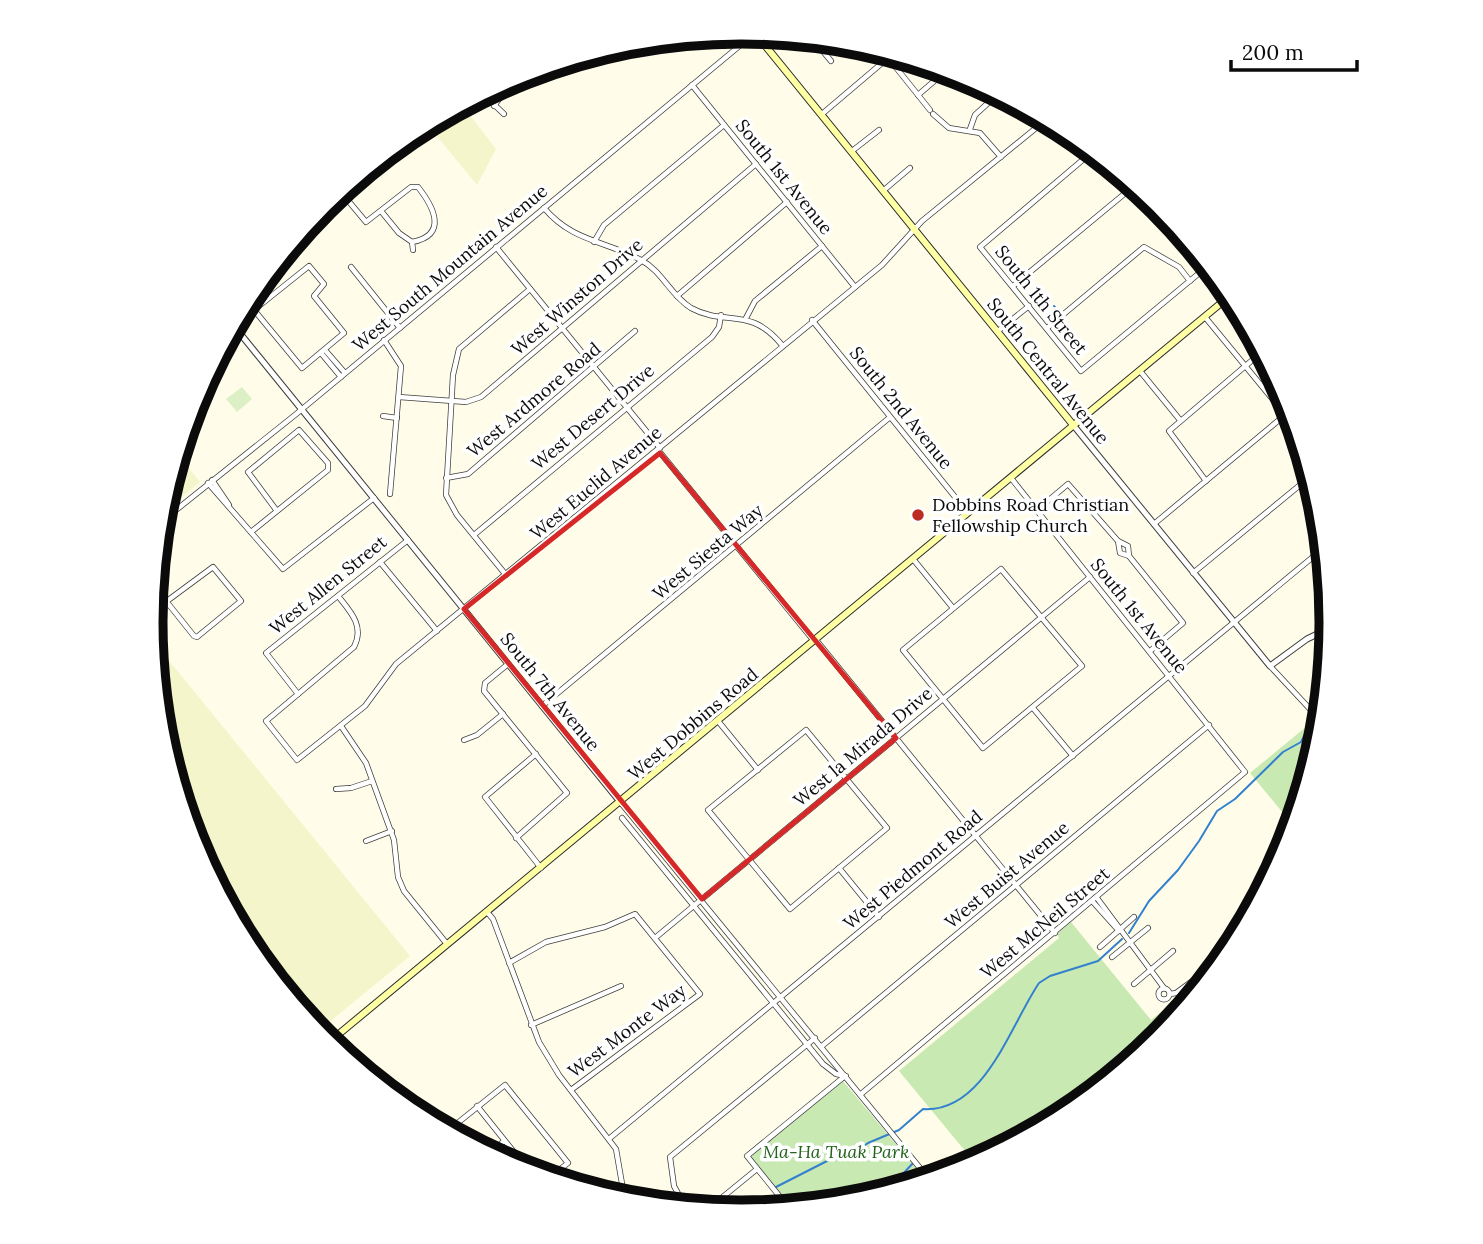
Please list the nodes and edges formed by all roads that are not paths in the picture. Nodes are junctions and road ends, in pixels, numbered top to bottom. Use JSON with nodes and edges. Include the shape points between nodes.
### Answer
{"nodes":[{"id":1,"x":742,"y":44,"type":"edge"},
{"id":2,"x":764,"y":45,"type":"edge"},
{"id":3,"x":822,"y":50,"type":"edge"},
{"id":4,"x":831,"y":61,"type":"dead end"},
{"id":5,"x":884,"y":61,"type":"edge"},
{"id":6,"x":892,"y":63,"type":"edge"},
{"id":7,"x":938,"y":78,"type":"edge"},
{"id":8,"x":692,"y":85,"type":"junction"},
{"id":9,"x":918,"y":95,"type":"junction"},
{"id":10,"x":501,"y":96,"type":"edge"},
{"id":11,"x":991,"y":100,"type":"edge"},
{"id":12,"x":490,"y":101,"type":"edge"},
{"id":13,"x":494,"y":106,"type":"junction"},
{"id":14,"x":504,"y":114,"type":"dead end"},
{"id":15,"x":821,"y":114,"type":"junction"},
{"id":16,"x":724,"y":125,"type":"junction"},
{"id":17,"x":1039,"y":126,"type":"edge"},
{"id":18,"x":970,"y":129,"type":"junction"},
{"id":19,"x":879,"y":130,"type":"dead end"},
{"id":20,"x":852,"y":152,"type":"junction"},
{"id":21,"x":1001,"y":157,"type":"junction"},
{"id":22,"x":1086,"y":158,"type":"edge"},
{"id":23,"x":756,"y":164,"type":"junction"},
{"id":24,"x":910,"y":168,"type":"dead end"},
{"id":25,"x":884,"y":190,"type":"junction"},
{"id":26,"x":1126,"y":190,"type":"edge"},
{"id":27,"x":347,"y":199,"type":"edge"},
{"id":28,"x":787,"y":202,"type":"junction"},
{"id":29,"x":544,"y":208,"type":"junction"},
{"id":30,"x":382,"y":211,"type":"junction"},
{"id":31,"x":915,"y":229,"type":"junction"},
{"id":32,"x":412,"y":242,"type":"junction"},
{"id":33,"x":594,"y":243,"type":"junction"},
{"id":34,"x":822,"y":246,"type":"junction"},
{"id":35,"x":496,"y":247,"type":"junction"},
{"id":36,"x":413,"y":250,"type":"dead end"},
{"id":37,"x":641,"y":260,"type":"junction"},
{"id":38,"x":351,"y":267,"type":"dead end"},
{"id":39,"x":1201,"y":272,"type":"edge"},
{"id":40,"x":1190,"y":281,"type":"junction"},
{"id":41,"x":1013,"y":286,"type":"junction"},
{"id":42,"x":855,"y":287,"type":"junction"},
{"id":43,"x":530,"y":289,"type":"junction"},
{"id":44,"x":677,"y":296,"type":"junction"},
{"id":45,"x":1223,"y":302,"type":"edge"},
{"id":46,"x":1029,"y":306,"type":"junction"},
{"id":47,"x":257,"y":308,"type":"edge"},
{"id":48,"x":255,"y":311,"type":"edge"},
{"id":49,"x":721,"y":315,"type":"junction"},
{"id":50,"x":1205,"y":317,"type":"junction"},
{"id":51,"x":746,"y":318,"type":"junction"},
{"id":52,"x":813,"y":320,"type":"junction"},
{"id":53,"x":400,"y":328,"type":"junction"},
{"id":54,"x":563,"y":328,"type":"junction"},
{"id":55,"x":1047,"y":328,"type":"junction"},
{"id":56,"x":635,"y":331,"type":"dead end"},
{"id":57,"x":998,"y":331,"type":"junction"},
{"id":58,"x":240,"y":335,"type":"edge"},
{"id":59,"x":384,"y":340,"type":"junction"},
{"id":60,"x":782,"y":345,"type":"junction"},
{"id":61,"x":323,"y":351,"type":"junction"},
{"id":62,"x":1255,"y":358,"type":"edge"},
{"id":63,"x":1246,"y":366,"type":"junction"},
{"id":64,"x":595,"y":368,"type":"junction"},
{"id":65,"x":1140,"y":371,"type":"junction"},
{"id":66,"x":343,"y":375,"type":"junction"},
{"id":67,"x":399,"y":397,"type":"junction"},
{"id":68,"x":452,"y":402,"type":"junction"},
{"id":69,"x":1277,"y":404,"type":"edge"},
{"id":70,"x":627,"y":408,"type":"junction"},
{"id":71,"x":301,"y":410,"type":"junction"},
{"id":72,"x":383,"y":416,"type":"dead end"},
{"id":73,"x":397,"y":418,"type":"junction"},
{"id":74,"x":890,"y":418,"type":"junction"},
{"id":75,"x":1282,"y":418,"type":"edge"},
{"id":76,"x":1180,"y":420,"type":"junction"},
{"id":77,"x":1074,"y":426,"type":"junction"},
{"id":78,"x":659,"y":449,"type":"junction"},
{"id":79,"x":446,"y":478,"type":"junction"},
{"id":80,"x":1011,"y":478,"type":"junction"},
{"id":81,"x":1206,"y":481,"type":"junction"},
{"id":82,"x":210,"y":482,"type":"junction"},
{"id":83,"x":1303,"y":483,"type":"edge"},
{"id":84,"x":390,"y":494,"type":"dead end"},
{"id":85,"x":374,"y":498,"type":"junction"},
{"id":86,"x":277,"y":511,"type":"junction"},
{"id":87,"x":1036,"y":511,"type":"junction"},
{"id":88,"x":174,"y":512,"type":"edge"},
{"id":89,"x":969,"y":513,"type":"junction"},
{"id":90,"x":1153,"y":525,"type":"junction"},
{"id":91,"x":251,"y":532,"type":"junction"},
{"id":92,"x":474,"y":535,"type":"junction"},
{"id":93,"x":408,"y":540,"type":"junction"},
{"id":94,"x":1118,"y":541,"type":"junction"},
{"id":95,"x":736,"y":547,"type":"junction"},
{"id":96,"x":1316,"y":555,"type":"edge"},
{"id":97,"x":1129,"y":556,"type":"junction"},
{"id":98,"x":913,"y":559,"type":"junction"},
{"id":99,"x":380,"y":562,"type":"junction"},
{"id":100,"x":1193,"y":573,"type":"junction"},
{"id":101,"x":506,"y":575,"type":"junction"},
{"id":102,"x":1090,"y":577,"type":"junction"},
{"id":103,"x":338,"y":596,"type":"junction"},
{"id":104,"x":164,"y":597,"type":"edge"},
{"id":105,"x":167,"y":601,"type":"junction"},
{"id":106,"x":953,"y":608,"type":"junction"},
{"id":107,"x":464,"y":610,"type":"junction"},
{"id":108,"x":1041,"y":617,"type":"junction"},
{"id":109,"x":1233,"y":623,"type":"junction"},
{"id":110,"x":437,"y":631,"type":"junction"},
{"id":111,"x":1320,"y":633,"type":"edge"},
{"id":112,"x":815,"y":641,"type":"junction"},
{"id":113,"x":1150,"y":651,"type":"junction"},
{"id":114,"x":508,"y":664,"type":"junction"},
{"id":115,"x":1270,"y":666,"type":"junction"},
{"id":116,"x":1170,"y":675,"type":"junction"},
{"id":117,"x":298,"y":694,"type":"junction"},
{"id":118,"x":943,"y":699,"type":"junction"},
{"id":119,"x":542,"y":706,"type":"junction"},
{"id":120,"x":1033,"y":708,"type":"junction"},
{"id":121,"x":1313,"y":712,"type":"edge"},
{"id":122,"x":503,"y":714,"type":"junction"},
{"id":123,"x":718,"y":721,"type":"junction"},
{"id":124,"x":1209,"y":725,"type":"junction"},
{"id":125,"x":341,"y":726,"type":"junction"},
{"id":126,"x":896,"y":738,"type":"junction"},
{"id":127,"x":464,"y":740,"type":"dead end"},
{"id":128,"x":536,"y":754,"type":"junction"},
{"id":129,"x":1073,"y":756,"type":"junction"},
{"id":130,"x":758,"y":770,"type":"junction"},
{"id":131,"x":1245,"y":772,"type":"joint"},
{"id":132,"x":847,"y":779,"type":"junction"},
{"id":133,"x":372,"y":780,"type":"junction"},
{"id":134,"x":336,"y":789,"type":"dead end"},
{"id":135,"x":621,"y":803,"type":"junction"},
{"id":136,"x":622,"y":818,"type":"dead end"},
{"id":137,"x":392,"y":831,"type":"junction"},
{"id":138,"x":976,"y":836,"type":"junction"},
{"id":139,"x":516,"y":838,"type":"junction"},
{"id":140,"x":366,"y":841,"type":"dead end"},
{"id":141,"x":749,"y":859,"type":"junction"},
{"id":142,"x":541,"y":868,"type":"junction"},
{"id":143,"x":839,"y":868,"type":"junction"},
{"id":144,"x":1016,"y":885,"type":"junction"},
{"id":145,"x":702,"y":899,"type":"junction"},
{"id":146,"x":1095,"y":900,"type":"junction"},
{"id":147,"x":694,"y":905,"type":"junction"},
{"id":148,"x":487,"y":912,"type":"junction"},
{"id":149,"x":879,"y":917,"type":"junction"},
{"id":150,"x":1134,"y":917,"type":"dead end"},
{"id":151,"x":1148,"y":928,"type":"dead end"},
{"id":152,"x":1120,"y":930,"type":"junction"},
{"id":153,"x":1055,"y":933,"type":"junction"},
{"id":154,"x":655,"y":938,"type":"junction"},
{"id":155,"x":1130,"y":943,"type":"junction"},
{"id":156,"x":447,"y":944,"type":"junction"},
{"id":157,"x":1100,"y":947,"type":"dead end"},
{"id":158,"x":1174,"y":951,"type":"dead end"},
{"id":159,"x":1112,"y":957,"type":"dead end"},
{"id":160,"x":509,"y":963,"type":"junction"},
{"id":161,"x":1152,"y":970,"type":"junction"},
{"id":162,"x":1191,"y":982,"type":"dead end"},
{"id":163,"x":1134,"y":984,"type":"dead end"},
{"id":164,"x":621,"y":986,"type":"dead end"},
{"id":165,"x":1164,"y":988,"type":"junction"},
{"id":166,"x":1170,"y":994,"type":"junction"},
{"id":167,"x":782,"y":997,"type":"junction"},
{"id":168,"x":775,"y":1004,"type":"junction"},
{"id":169,"x":531,"y":1025,"type":"junction"},
{"id":170,"x":337,"y":1035,"type":"edge"},
{"id":171,"x":816,"y":1038,"type":"junction"},
{"id":172,"x":808,"y":1044,"type":"junction"},
{"id":173,"x":822,"y":1046,"type":"junction"},
{"id":174,"x":846,"y":1076,"type":"junction"},
{"id":175,"x":571,"y":1090,"type":"junction"},
{"id":176,"x":861,"y":1094,"type":"junction"},
{"id":177,"x":477,"y":1106,"type":"junction"},
{"id":178,"x":455,"y":1125,"type":"edge"},
{"id":179,"x":610,"y":1138,"type":"junction"},
{"id":180,"x":504,"y":1141,"type":"junction"},
{"id":181,"x":498,"y":1146,"type":"edge"},
{"id":182,"x":515,"y":1154,"type":"edge"},
{"id":183,"x":757,"y":1169,"type":"junction"},
{"id":184,"x":558,"y":1171,"type":"edge"},
{"id":185,"x":923,"y":1171,"type":"edge"},
{"id":186,"x":621,"y":1187,"type":"edge"},
{"id":187,"x":680,"y":1196,"type":"edge"},
{"id":188,"x":720,"y":1199,"type":"edge"},
{"id":189,"x":782,"y":1199,"type":"edge"}],
"edges":[{"from":1,"to":8,"type":"street","name":"West South Mountain Avenue"},
{"from":2,"to":15,"type":"main road","name":"South Central Avenue"},
{"from":3,"to":4,"type":"street"},
{"from":5,"to":15,"type":"street"},
{"from":6,"to":9,"type":"street"},
{"from":7,"to":9,"type":"street"},
{"from":8,"to":16,"type":"street","name":"South 1st Avenue"},
{"from":8,"to":29,"type":"street","name":"West South Mountain Avenue"},
{"from":9,"to":18,"type":"street","via":[[948,131]]},
{"from":10,"to":13,"type":"street"},
{"from":11,"to":18,"type":"street","via":[[975,114]]},
{"from":12,"to":13,"type":"street"},
{"from":13,"to":14,"type":"street"},
{"from":15,"to":20,"type":"main road","name":"South Central Avenue"},
{"from":16,"to":23,"type":"street","name":"South 1st Avenue"},
{"from":16,"to":33,"type":"street","via":[[604,225]]},
{"from":17,"to":21,"type":"street","name":"West Euclid Avenue"},
{"from":18,"to":21,"type":"street","via":[[985,136]]},
{"from":19,"to":20,"type":"street"},
{"from":20,"to":25,"type":"main road","name":"South Central Avenue"},
{"from":21,"to":31,"type":"street","name":"West Euclid Avenue"},
{"from":22,"to":41,"type":"street","name":"South 1th Street","via":[[980,247]]},
{"from":23,"to":28,"type":"street","name":"South 1st Avenue"},
{"from":23,"to":37,"type":"street","name":"West Winston Drive"},
{"from":24,"to":25,"type":"street"},
{"from":25,"to":31,"type":"main road","name":"South Central Avenue"},
{"from":26,"to":41,"type":"street"},
{"from":27,"to":30,"type":"street","via":[[366,222]]},
{"from":28,"to":34,"type":"street","name":"South 1st Avenue"},
{"from":28,"to":44,"type":"street"},
{"from":29,"to":33,"type":"street","via":[[562,228]]},
{"from":29,"to":35,"type":"street","name":"West South Mountain Avenue"},
{"from":30,"to":32,"type":"street"},
{"from":30,"to":32,"type":"street","via":[[415,185],[436,216],[428,233]]},
{"from":31,"to":42,"type":"street","name":"West Euclid Avenue"},
{"from":31,"to":57,"type":"main road","name":"South Central Avenue"},
{"from":32,"to":36,"type":"street"},
{"from":33,"to":37,"type":"street"},
{"from":34,"to":42,"type":"street","name":"South 1st Avenue"},
{"from":34,"to":51,"type":"street","via":[[755,301]]},
{"from":35,"to":43,"type":"street"},
{"from":35,"to":53,"type":"street","name":"West South Mountain Avenue"},
{"from":37,"to":44,"type":"street"},
{"from":37,"to":54,"type":"street","name":"West Winston Drive"},
{"from":38,"to":53,"type":"street"},
{"from":39,"to":40,"type":"street"},
{"from":40,"to":55,"type":"street","via":[[1179,267],[1144,247]]},
{"from":40,"to":55,"type":"street","name":"South 1th Street","via":[[1081,370]]},
{"from":41,"to":46,"type":"street","name":"South 1th Street"},
{"from":42,"to":52,"type":"street","name":"West Euclid Avenue"},
{"from":43,"to":54,"type":"street"},
{"from":43,"to":68,"type":"street","via":[[459,349]]},
{"from":44,"to":49,"type":"street","via":[[692,308]]},
{"from":45,"to":50,"type":"main road","name":"West Dobbins Road"},
{"from":46,"to":55,"type":"street","name":"South 1th Street"},
{"from":46,"to":57,"type":"street"},
{"from":47,"to":61,"type":"street","via":[[309,266],[324,284],[314,296],[344,333]]},
{"from":48,"to":61,"type":"street","via":[[302,368]]},
{"from":49,"to":51,"type":"street"},
{"from":49,"to":70,"type":"street","name":"West Desert Drive","via":[[712,337]]},
{"from":50,"to":63,"type":"street"},
{"from":50,"to":65,"type":"main road","name":"West Dobbins Road"},
{"from":51,"to":60,"type":"street","via":[[768,330]]},
{"from":52,"to":60,"type":"street","name":"West Euclid Avenue"},
{"from":52,"to":74,"type":"street","name":"South 2nd Avenue"},
{"from":53,"to":59,"type":"street","name":"West South Mountain Avenue"},
{"from":54,"to":64,"type":"street"},
{"from":54,"to":68,"type":"street","name":"West Winston Drive","via":[[481,397]]},
{"from":56,"to":64,"type":"street","name":"West Ardmore Road"},
{"from":57,"to":77,"type":"main road","name":"South Central Avenue"},
{"from":58,"to":71,"type":"street","name":"South 7th Avenue"},
{"from":59,"to":66,"type":"street","name":"West South Mountain Avenue"},
{"from":59,"to":67,"type":"street","via":[[400,363]]},
{"from":60,"to":78,"type":"street","name":"West Euclid Avenue"},
{"from":61,"to":66,"type":"street"},
{"from":62,"to":63,"type":"street"},
{"from":63,"to":69,"type":"street"},
{"from":63,"to":76,"type":"street"},
{"from":64,"to":70,"type":"street"},
{"from":64,"to":79,"type":"street","name":"West Ardmore Road","via":[[468,474]]},
{"from":65,"to":76,"type":"street"},
{"from":65,"to":77,"type":"main road","name":"West Dobbins Road"},
{"from":66,"to":71,"type":"street","name":"West South Mountain Avenue"},
{"from":67,"to":68,"type":"street","name":"West Winston Drive"},
{"from":67,"to":73,"type":"street"},
{"from":68,"to":79,"type":"street"},
{"from":70,"to":78,"type":"street"},
{"from":70,"to":92,"type":"street","name":"West Desert Drive"},
{"from":71,"to":82,"type":"street","name":"West South Mountain Avenue"},
{"from":71,"to":85,"type":"street","name":"South 7th Avenue"},
{"from":72,"to":73,"type":"street"},
{"from":73,"to":84,"type":"street"},
{"from":74,"to":89,"type":"street","name":"South 2nd Avenue"},
{"from":74,"to":95,"type":"street","name":"West Siesta Way"},
{"from":75,"to":81,"type":"street"},
{"from":76,"to":81,"type":"street","via":[[1169,431]]},
{"from":77,"to":80,"type":"main road","name":"West Dobbins Road"},
{"from":77,"to":90,"type":"street","name":"South Central Avenue"},
{"from":78,"to":95,"type":"street"},
{"from":78,"to":101,"type":"street","name":"West Euclid Avenue"},
{"from":79,"to":92,"type":"street","via":[[448,502]]},
{"from":80,"to":87,"type":"street","name":"South 1st Avenue"},
{"from":80,"to":89,"type":"main road","name":"West Dobbins Road"},
{"from":81,"to":90,"type":"street"},
{"from":82,"to":88,"type":"street","name":"West South Mountain Avenue"},
{"from":82,"to":91,"type":"street"},
{"from":83,"to":100,"type":"street"},
{"from":85,"to":91,"type":"street","via":[[283,569]]},
{"from":85,"to":93,"type":"street","name":"South 7th Avenue"},
{"from":86,"to":86,"type":"street","via":[[329,467],[299,430],[248,472]]},
{"from":86,"to":91,"type":"street"},
{"from":87,"to":94,"type":"street","via":[[1065,485],[1072,486]]},
{"from":87,"to":102,"type":"street","name":"South 1st Avenue"},
{"from":89,"to":98,"type":"main road","name":"West Dobbins Road"},
{"from":90,"to":100,"type":"street","name":"South Central Avenue"},
{"from":92,"to":101,"type":"street"},
{"from":93,"to":99,"type":"street","name":"West Allen Street"},
{"from":93,"to":107,"type":"street","name":"South 7th Avenue"},
{"from":94,"to":97,"type":"street","via":[[1128,546]]},
{"from":94,"to":97,"type":"street","via":[[1120,553]]},
{"from":95,"to":112,"type":"street"},
{"from":95,"to":119,"type":"street","name":"West Siesta Way"},
{"from":96,"to":109,"type":"street","name":"West Piedmont Road"},
{"from":97,"to":113,"type":"street","via":[[1181,620],[1182,626]]},
{"from":98,"to":106,"type":"street"},
{"from":98,"to":112,"type":"main road","name":"West Dobbins Road"},
{"from":99,"to":103,"type":"street","name":"West Allen Street"},
{"from":99,"to":110,"type":"street"},
{"from":100,"to":109,"type":"street","name":"South Central Avenue"},
{"from":101,"to":107,"type":"street","name":"West Euclid Avenue"},
{"from":102,"to":108,"type":"street","name":"West la Mirada Drive"},
{"from":102,"to":113,"type":"street","name":"South 1st Avenue"},
{"from":103,"to":117,"type":"street","via":[[356,621],[358,639],[349,653]]},
{"from":103,"to":117,"type":"street","name":"West Allen Street","via":[[266,653]]},
{"from":104,"to":105,"type":"street"},
{"from":105,"to":105,"type":"street","via":[[197,638],[241,603],[213,567]]},
{"from":106,"to":108,"type":"street","via":[[1001,569]]},
{"from":106,"to":118,"type":"street","via":[[903,650]]},
{"from":107,"to":110,"type":"street","name":"West Euclid Avenue"},
{"from":107,"to":114,"type":"street","name":"South 7th Avenue"},
{"from":108,"to":118,"type":"street","name":"West la Mirada Drive"},
{"from":108,"to":120,"type":"street","via":[[1082,666]]},
{"from":109,"to":115,"type":"street","name":"South Central Avenue"},
{"from":109,"to":116,"type":"street","name":"West Piedmont Road"},
{"from":110,"to":125,"type":"street","name":"West Euclid Avenue","via":[[390,670],[365,706]]},
{"from":111,"to":115,"type":"street"},
{"from":112,"to":123,"type":"main road","name":"West Dobbins Road"},
{"from":112,"to":126,"type":"street"},
{"from":113,"to":116,"type":"street","name":"South 1st Avenue"},
{"from":114,"to":119,"type":"street","name":"South 7th Avenue"},
{"from":114,"to":122,"type":"street","via":[[483,687]]},
{"from":115,"to":121,"type":"street","name":"South Central Avenue"},
{"from":116,"to":124,"type":"street","name":"South 1st Avenue"},
{"from":116,"to":129,"type":"street","name":"West Piedmont Road"},
{"from":117,"to":125,"type":"street","name":"West Euclid Avenue","via":[[266,721],[298,760]]},
{"from":118,"to":120,"type":"street","via":[[983,748]]},
{"from":118,"to":126,"type":"street","name":"West la Mirada Drive"},
{"from":119,"to":135,"type":"street","name":"South 7th Avenue"},
{"from":120,"to":129,"type":"street"},
{"from":122,"to":127,"type":"street"},
{"from":122,"to":128,"type":"street"},
{"from":123,"to":130,"type":"street"},
{"from":123,"to":135,"type":"main road","name":"West Dobbins Road"},
{"from":124,"to":131,"type":"street","name":"South 1st Avenue"},
{"from":124,"to":144,"type":"street","name":"West Buist Avenue"},
{"from":125,"to":133,"type":"street","via":[[362,752]]},
{"from":126,"to":132,"type":"street","name":"West la Mirada Drive"},
{"from":126,"to":138,"type":"street"},
{"from":128,"to":139,"type":"street","via":[[567,793]]},
{"from":128,"to":139,"type":"street","via":[[485,797]]},
{"from":129,"to":138,"type":"street","name":"West Piedmont Road"},
{"from":130,"to":132,"type":"street","via":[[806,730]]},
{"from":130,"to":141,"type":"street","via":[[708,810]]},
{"from":131,"to":146,"type":"street","name":"West McNeil Street"},
{"from":132,"to":141,"type":"street","name":"West la Mirada Drive"},
{"from":132,"to":143,"type":"street","via":[[887,828]]},
{"from":133,"to":134,"type":"street"},
{"from":133,"to":137,"type":"street"},
{"from":135,"to":142,"type":"main road","name":"West Dobbins Road"},
{"from":135,"to":145,"type":"street","name":"South 7th Avenue"},
{"from":136,"to":147,"type":"street","name":"South 7th Avenue"},
{"from":137,"to":140,"type":"street"},
{"from":137,"to":156,"type":"street","via":[[404,891]]},
{"from":138,"to":144,"type":"street"},
{"from":138,"to":149,"type":"street","name":"West Piedmont Road"},
{"from":139,"to":142,"type":"street"},
{"from":141,"to":143,"type":"street","via":[[790,909]]},
{"from":141,"to":145,"type":"street","name":"West la Mirada Drive"},
{"from":142,"to":148,"type":"main road","name":"West Dobbins Road"},
{"from":143,"to":149,"type":"street"},
{"from":144,"to":153,"type":"street"},
{"from":144,"to":173,"type":"street","name":"West Buist Avenue"},
{"from":145,"to":147,"type":"street","name":"West la Mirada Drive"},
{"from":145,"to":167,"type":"street","name":"South 7th Avenue"},
{"from":146,"to":152,"type":"street"},
{"from":146,"to":153,"type":"street","name":"West McNeil Street"},
{"from":147,"to":154,"type":"street","name":"West la Mirada Drive"},
{"from":147,"to":168,"type":"street","name":"South 7th Avenue"},
{"from":148,"to":156,"type":"main road","name":"West Dobbins Road"},
{"from":148,"to":160,"type":"street"},
{"from":149,"to":167,"type":"street","name":"West Piedmont Road"},
{"from":150,"to":152,"type":"street"},
{"from":151,"to":155,"type":"street"},
{"from":152,"to":155,"type":"street"},
{"from":152,"to":157,"type":"street"},
{"from":153,"to":176,"type":"street","name":"West McNeil Street"},
{"from":154,"to":160,"type":"street","via":[[635,914],[546,942]]},
{"from":154,"to":175,"type":"street","name":"West Monte Way","via":[[700,994]]},
{"from":155,"to":159,"type":"street"},
{"from":155,"to":161,"type":"street"},
{"from":156,"to":170,"type":"main road","name":"West Dobbins Road"},
{"from":158,"to":161,"type":"street"},
{"from":160,"to":169,"type":"street"},
{"from":161,"to":163,"type":"street"},
{"from":161,"to":165,"type":"street"},
{"from":162,"to":166,"type":"street"},
{"from":164,"to":169,"type":"street"},
{"from":165,"to":166,"type":"street"},
{"from":165,"to":166,"type":"street","via":[[1160,998]]},
{"from":167,"to":168,"type":"street","name":"West Piedmont Road"},
{"from":167,"to":171,"type":"street","name":"South 7th Avenue"},
{"from":168,"to":172,"type":"street","name":"South 7th Avenue"},
{"from":168,"to":179,"type":"street","name":"West Piedmont Road"},
{"from":169,"to":175,"type":"street"},
{"from":171,"to":172,"type":"street"},
{"from":171,"to":173,"type":"street","name":"South 7th Avenue"},
{"from":172,"to":174,"type":"street","name":"South 7th Avenue","via":[[830,1071]]},
{"from":172,"to":187,"type":"street","via":[[670,1157]]},
{"from":173,"to":174,"type":"street","name":"South 7th Avenue"},
{"from":174,"to":176,"type":"street","name":"South 7th Avenue"},
{"from":174,"to":183,"type":"street","via":[[747,1156]]},
{"from":175,"to":179,"type":"street"},
{"from":176,"to":185,"type":"street","name":"South 7th Avenue"},
{"from":177,"to":178,"type":"street"},
{"from":177,"to":180,"type":"street"},
{"from":177,"to":184,"type":"street","via":[[505,1085],[568,1163]]},
{"from":179,"to":186,"type":"street"},
{"from":180,"to":181,"type":"street"},
{"from":180,"to":182,"type":"street"},
{"from":183,"to":188,"type":"street"},
{"from":183,"to":189,"type":"street"}]}
